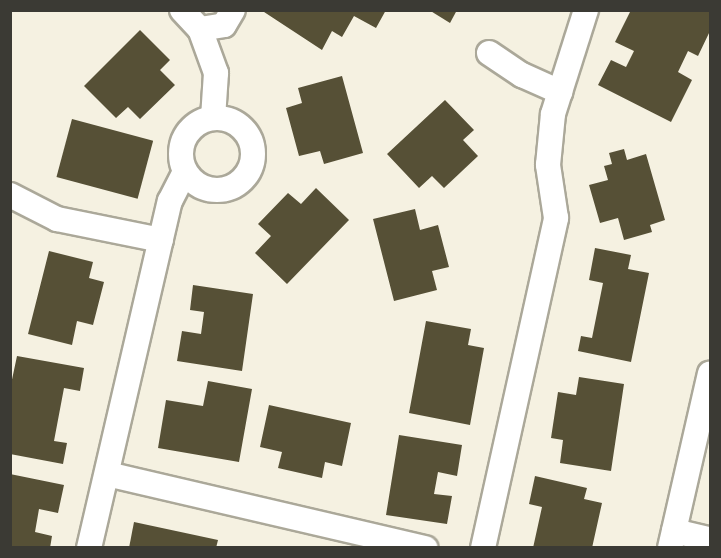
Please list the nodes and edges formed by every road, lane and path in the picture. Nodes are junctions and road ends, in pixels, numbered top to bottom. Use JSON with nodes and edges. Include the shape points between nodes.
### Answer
{"nodes":[{"id":1,"x":182,"y":10,"type":"edge"},
{"id":2,"x":233,"y":10,"type":"edge"},
{"id":3,"x":586,"y":10,"type":"edge"},
{"id":4,"x":200,"y":29,"type":"junction"},
{"id":5,"x":489,"y":53,"type":"dead end"},
{"id":6,"x":560,"y":92,"type":"junction"},
{"id":7,"x":213,"y":118,"type":"junction"},
{"id":8,"x":185,"y":172,"type":"junction"},
{"id":9,"x":10,"y":195,"type":"edge"},
{"id":10,"x":161,"y":240,"type":"junction"},
{"id":11,"x":709,"y":387,"type":"edge"},
{"id":12,"x":108,"y":474,"type":"junction"},
{"id":13,"x":672,"y":539,"type":"edge"},
{"id":14,"x":711,"y":539,"type":"edge"},
{"id":15,"x":89,"y":548,"type":"edge"},
{"id":16,"x":426,"y":548,"type":"edge"},
{"id":17,"x":483,"y":548,"type":"edge"}],
"edges":[{"from":1,"to":4,"type":"street"},
{"from":2,"to":4,"type":"street","via":[[224,25]]},
{"from":3,"to":6,"type":"street"},
{"from":4,"to":7,"type":"street","via":[[216,73]]},
{"from":5,"to":6,"type":"street","via":[[522,75]]},
{"from":6,"to":17,"type":"street","via":[[553,114],[549,165],[556,218]]},
{"from":7,"to":8,"type":"street","via":[[202,121],[185,137],[181,160]]},
{"from":7,"to":8,"type":"street","via":[[236,124],[245,132],[253,154],[251,166],[236,185],[214,191],[202,188]]},
{"from":8,"to":10,"type":"street","via":[[170,201]]},
{"from":9,"to":10,"type":"street","via":[[57,219]]},
{"from":10,"to":12,"type":"street"},
{"from":11,"to":13,"type":"street"},
{"from":12,"to":15,"type":"street"},
{"from":12,"to":16,"type":"street"},
{"from":13,"to":14,"type":"street"}]}
